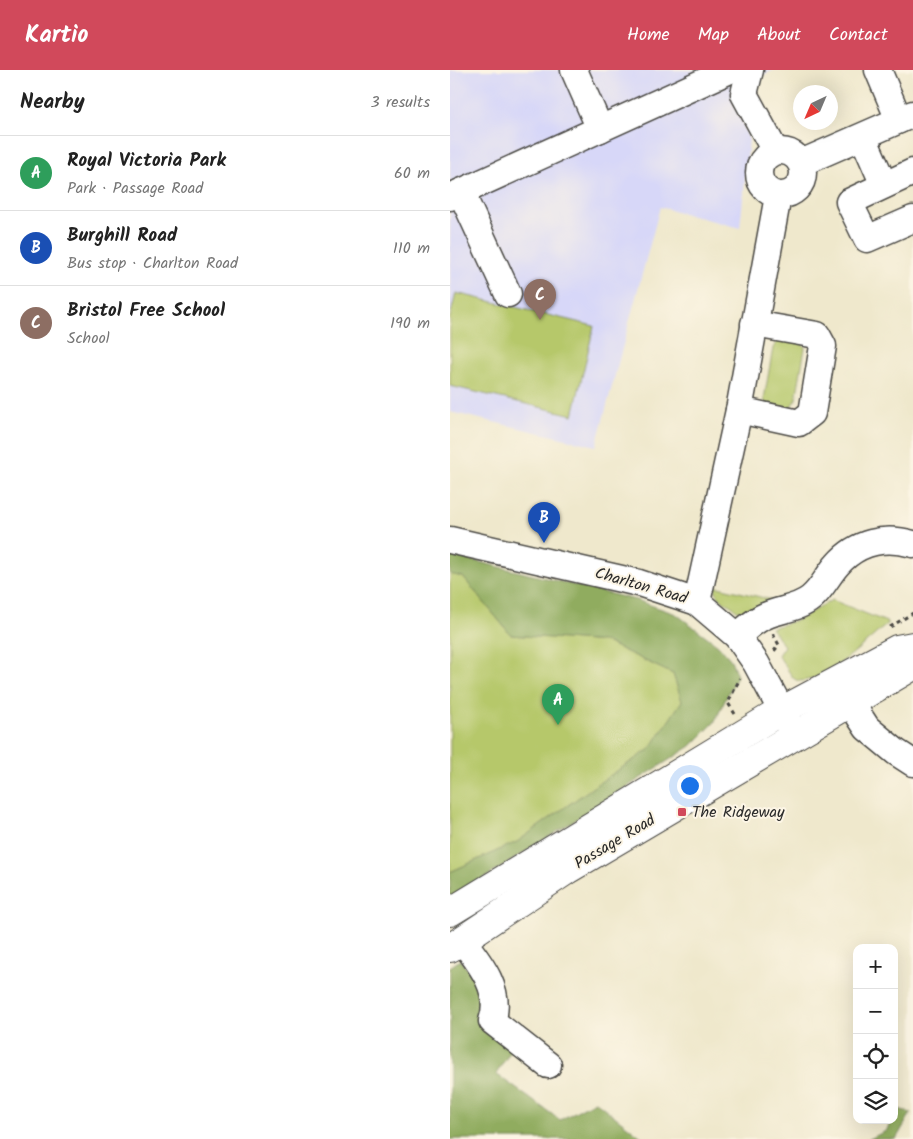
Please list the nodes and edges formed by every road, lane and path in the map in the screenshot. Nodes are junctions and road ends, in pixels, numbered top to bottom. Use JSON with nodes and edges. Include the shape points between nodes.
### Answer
{"nodes":[{"id":1,"x":574,"y":70,"type":"edge"},
{"id":2,"x":878,"y":70,"type":"edge"},
{"id":3,"x":725,"y":72,"type":"edge"},
{"id":4,"x":747,"y":82,"type":"edge"},
{"id":5,"x":906,"y":117,"type":"edge"},
{"id":6,"x":600,"y":128,"type":"junction"},
{"id":7,"x":863,"y":137,"type":"junction"},
{"id":8,"x":775,"y":151,"type":"junction"},
{"id":9,"x":802,"y":163,"type":"junction"},
{"id":10,"x":913,"y":172,"type":"edge"},
{"id":11,"x":884,"y":185,"type":"junction"},
{"id":12,"x":455,"y":195,"type":"edge"},
{"id":13,"x":778,"y":196,"type":"junction"},
{"id":14,"x":913,"y":219,"type":"edge"},
{"id":15,"x":508,"y":294,"type":"dead end"},
{"id":16,"x":754,"y":324,"type":"junction"},
{"id":17,"x":739,"y":410,"type":"junction"},
{"id":18,"x":450,"y":540,"type":"edge"},
{"id":19,"x":913,"y":544,"type":"edge"},
{"id":20,"x":697,"y":602,"type":"junction"},
{"id":21,"x":913,"y":613,"type":"edge"},
{"id":22,"x":885,"y":632,"type":"dead end"},
{"id":23,"x":737,"y":636,"type":"junction"},
{"id":24,"x":913,"y":646,"type":"edge"},
{"id":25,"x":913,"y":666,"type":"edge"},
{"id":26,"x":744,"y":672,"type":"dead end"},
{"id":27,"x":836,"y":680,"type":"junction"},
{"id":28,"x":851,"y":703,"type":"junction"},
{"id":29,"x":781,"y":711,"type":"junction"},
{"id":30,"x":736,"y":717,"type":"dead end"},
{"id":31,"x":796,"y":736,"type":"junction"},
{"id":32,"x":913,"y":763,"type":"edge"},
{"id":33,"x":450,"y":912,"type":"edge"},
{"id":34,"x":456,"y":944,"type":"edge"},
{"id":35,"x":548,"y":1065,"type":"dead end"}],
"edges":[{"from":1,"to":6,"type":"street"},
{"from":2,"to":5,"type":"street"},
{"from":3,"to":4,"type":"street"},
{"from":3,"to":6,"type":"street"},
{"from":4,"to":8,"type":"street"},
{"from":5,"to":7,"type":"street"},
{"from":6,"to":12,"type":"street"},
{"from":7,"to":9,"type":"street"},
{"from":7,"to":11,"type":"street"},
{"from":8,"to":9,"type":"street","via":[[795,155]]},
{"from":8,"to":13,"type":"street","via":[[764,158],[759,169],[760,181],[767,191]]},
{"from":9,"to":13,"type":"street","via":[[802,182],[788,195]]},
{"from":10,"to":11,"type":"street"},
{"from":11,"to":14,"type":"street","via":[[849,202],[867,239]]},
{"from":12,"to":15,"type":"street"},
{"from":13,"to":16,"type":"street"},
{"from":16,"to":17,"type":"street"},
{"from":16,"to":17,"type":"street","via":[[817,335],[820,339],[823,346],[812,413],[799,423]]},
{"from":17,"to":20,"type":"street"},
{"from":18,"to":20,"type":"street","name":"Charlton Road","via":[[640,583]]},
{"from":19,"to":23,"type":"street","via":[[879,541],[853,551],[837,565],[811,598],[796,607],[765,616]]},
{"from":20,"to":23,"type":"street","name":"Charlton Road"},
{"from":21,"to":22,"type":"path"},
{"from":23,"to":29,"type":"street","name":"Charlton Road","via":[[756,663]]},
{"from":24,"to":27,"type":"main road","name":"Passage Road","via":[[897,649]]},
{"from":25,"to":28,"type":"main road","name":"Passage Road"},
{"from":26,"to":30,"type":"path","via":[[728,703]]},
{"from":27,"to":28,"type":"street"},
{"from":27,"to":29,"type":"main road","name":"Passage Road"},
{"from":28,"to":31,"type":"main road","name":"Passage Road"},
{"from":28,"to":32,"type":"street","via":[[867,728]]},
{"from":29,"to":31,"type":"street","name":"Charlton Road"},
{"from":29,"to":33,"type":"main road","name":"Passage Road"},
{"from":31,"to":34,"type":"main road","name":"Passage Road","via":[[568,870]]},
{"from":34,"to":35,"type":"street","via":[[489,980],[495,1004],[492,1021]]}]}
